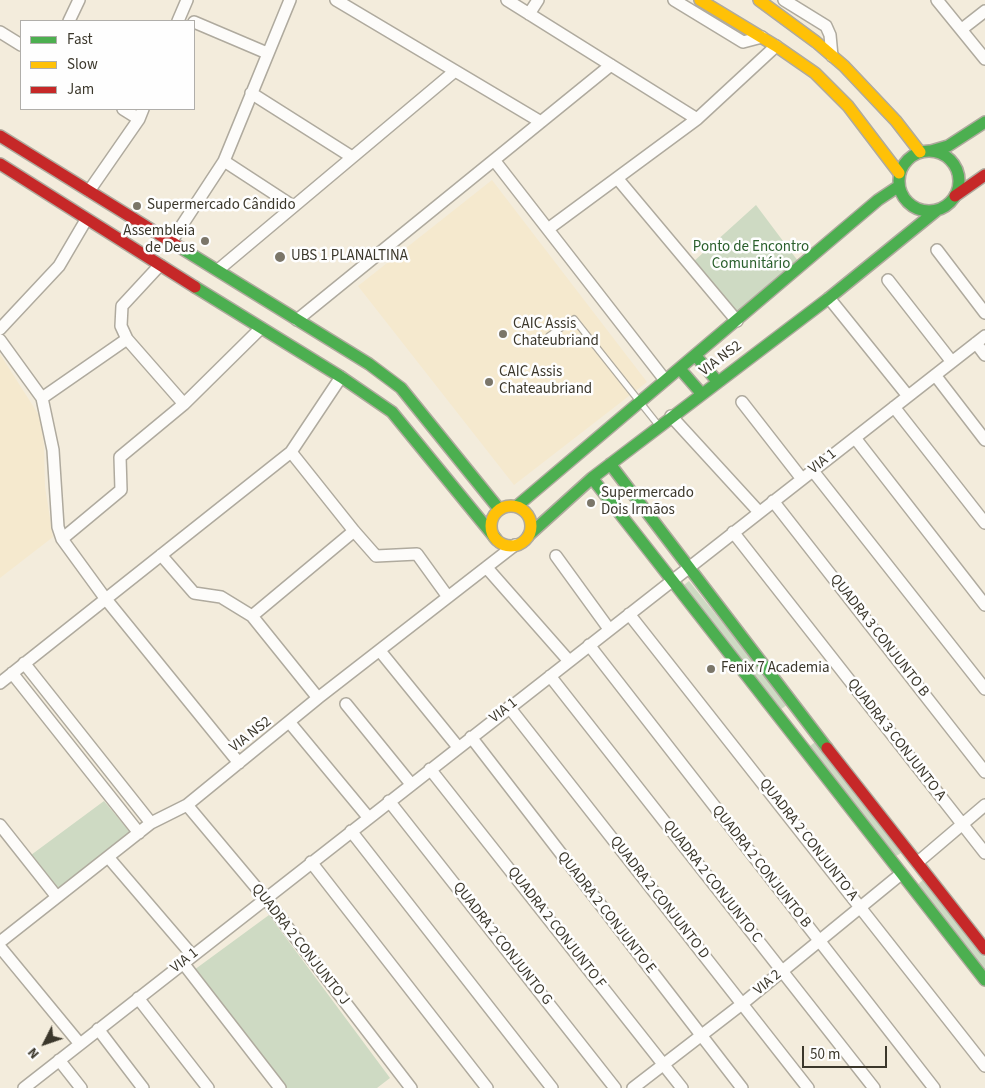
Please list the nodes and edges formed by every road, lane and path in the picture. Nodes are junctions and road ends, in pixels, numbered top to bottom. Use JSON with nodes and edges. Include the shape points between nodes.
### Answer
{"nodes":[{"id":1,"x":79,"y":0,"type":"edge"},
{"id":2,"x":187,"y":0,"type":"edge"},
{"id":3,"x":290,"y":0,"type":"edge"},
{"id":4,"x":336,"y":0,"type":"edge"},
{"id":5,"x":507,"y":0,"type":"edge"},
{"id":6,"x":538,"y":0,"type":"edge"},
{"id":7,"x":674,"y":0,"type":"edge"},
{"id":8,"x":700,"y":0,"type":"edge"},
{"id":9,"x":759,"y":0,"type":"edge"},
{"id":10,"x":784,"y":0,"type":"edge"},
{"id":11,"x":937,"y":0,"type":"edge"},
{"id":12,"x":985,"y":11,"type":"edge"},
{"id":13,"x":530,"y":14,"type":"junction"},
{"id":14,"x":179,"y":19,"type":"edge"},
{"id":15,"x":69,"y":20,"type":"edge"},
{"id":16,"x":195,"y":22,"type":"edge"},
{"id":17,"x":962,"y":29,"type":"junction"},
{"id":18,"x":0,"y":32,"type":"edge"},
{"id":19,"x":762,"y":37,"type":"junction"},
{"id":20,"x":20,"y":44,"type":"edge"},
{"id":21,"x":776,"y":46,"type":"junction"},
{"id":22,"x":267,"y":52,"type":"junction"},
{"id":23,"x":832,"y":56,"type":"junction"},
{"id":24,"x":985,"y":59,"type":"edge"},
{"id":25,"x":611,"y":65,"type":"junction"},
{"id":26,"x":455,"y":71,"type":"junction"},
{"id":27,"x":250,"y":94,"type":"junction"},
{"id":28,"x":127,"y":110,"type":"edge"},
{"id":29,"x":141,"y":114,"type":"edge"},
{"id":30,"x":697,"y":119,"type":"junction"},
{"id":31,"x":542,"y":122,"type":"junction"},
{"id":32,"x":985,"y":122,"type":"edge"},
{"id":33,"x":0,"y":136,"type":"edge"},
{"id":34,"x":925,"y":151,"type":"junction"},
{"id":35,"x":352,"y":157,"type":"junction"},
{"id":36,"x":494,"y":160,"type":"junction"},
{"id":37,"x":224,"y":161,"type":"junction"},
{"id":38,"x":2,"y":168,"type":"edge"},
{"id":39,"x":899,"y":173,"type":"junction"},
{"id":40,"x":985,"y":175,"type":"edge"},
{"id":41,"x":617,"y":178,"type":"junction"},
{"id":42,"x":899,"y":186,"type":"junction"},
{"id":43,"x":89,"y":191,"type":"junction"},
{"id":44,"x":955,"y":196,"type":"junction"},
{"id":45,"x":293,"y":206,"type":"junction"},
{"id":46,"x":936,"y":210,"type":"junction"},
{"id":47,"x":86,"y":220,"type":"junction"},
{"id":48,"x":548,"y":229,"type":"junction"},
{"id":49,"x":171,"y":242,"type":"junction"},
{"id":50,"x":937,"y":250,"type":"dead end"},
{"id":51,"x":160,"y":265,"type":"junction"},
{"id":52,"x":184,"y":265,"type":"junction"},
{"id":53,"x":203,"y":273,"type":"junction"},
{"id":54,"x":888,"y":280,"type":"dead end"},
{"id":55,"x":829,"y":298,"type":"junction"},
{"id":56,"x":985,"y":313,"type":"edge"},
{"id":57,"x":297,"y":320,"type":"junction"},
{"id":58,"x":737,"y":321,"type":"junction"},
{"id":59,"x":261,"y":328,"type":"junction"},
{"id":60,"x":0,"y":329,"type":"edge"},
{"id":61,"x":549,"y":336,"type":"dead end"},
{"id":62,"x":127,"y":339,"type":"junction"},
{"id":63,"x":0,"y":340,"type":"edge"},
{"id":64,"x":980,"y":340,"type":"edge"},
{"id":65,"x":696,"y":355,"type":"junction"},
{"id":66,"x":985,"y":355,"type":"edge"},
{"id":67,"x":952,"y":362,"type":"junction"},
{"id":68,"x":680,"y":369,"type":"junction"},
{"id":69,"x":935,"y":376,"type":"junction"},
{"id":70,"x":341,"y":377,"type":"junction"},
{"id":71,"x":665,"y":380,"type":"junction"},
{"id":72,"x":716,"y":381,"type":"junction"},
{"id":73,"x":702,"y":393,"type":"junction"},
{"id":74,"x":908,"y":396,"type":"junction"},
{"id":75,"x":42,"y":398,"type":"junction"},
{"id":76,"x":640,"y":401,"type":"junction"},
{"id":77,"x":742,"y":402,"type":"dead end"},
{"id":78,"x":184,"y":404,"type":"junction"},
{"id":79,"x":894,"y":407,"type":"junction"},
{"id":80,"x":671,"y":416,"type":"junction"},
{"id":81,"x":659,"y":426,"type":"junction"},
{"id":82,"x":855,"y":438,"type":"junction"},
{"id":83,"x":985,"y":440,"type":"edge"},
{"id":84,"x":291,"y":452,"type":"junction"},
{"id":85,"x":610,"y":464,"type":"junction"},
{"id":86,"x":813,"y":471,"type":"junction"},
{"id":87,"x":592,"y":478,"type":"junction"},
{"id":88,"x":802,"y":479,"type":"junction"},
{"id":89,"x":628,"y":487,"type":"junction"},
{"id":90,"x":773,"y":501,"type":"junction"},
{"id":91,"x":611,"y":502,"type":"junction"},
{"id":92,"x":517,"y":506,"type":"junction"},
{"id":93,"x":500,"y":509,"type":"junction"},
{"id":94,"x":759,"y":512,"type":"junction"},
{"id":95,"x":985,"y":523,"type":"edge"},
{"id":96,"x":354,"y":531,"type":"junction"},
{"id":97,"x":733,"y":532,"type":"junction"},
{"id":98,"x":529,"y":535,"type":"junction"},
{"id":99,"x":62,"y":539,"type":"junction"},
{"id":100,"x":496,"y":539,"type":"junction"},
{"id":101,"x":516,"y":546,"type":"junction"},
{"id":102,"x":161,"y":555,"type":"junction"},
{"id":103,"x":556,"y":556,"type":"dead end"},
{"id":104,"x":690,"y":566,"type":"junction"},
{"id":105,"x":487,"y":568,"type":"junction"},
{"id":106,"x":673,"y":579,"type":"junction"},
{"id":107,"x":448,"y":597,"type":"junction"},
{"id":108,"x":105,"y":598,"type":"junction"},
{"id":109,"x":985,"y":605,"type":"edge"},
{"id":110,"x":630,"y":614,"type":"junction"},
{"id":111,"x":252,"y":616,"type":"junction"},
{"id":112,"x":610,"y":629,"type":"junction"},
{"id":113,"x":589,"y":645,"type":"junction"},
{"id":114,"x":380,"y":650,"type":"junction"},
{"id":115,"x":569,"y":661,"type":"junction"},
{"id":116,"x":24,"y":663,"type":"junction"},
{"id":117,"x":12,"y":673,"type":"junction"},
{"id":118,"x":550,"y":676,"type":"junction"},
{"id":119,"x":0,"y":683,"type":"edge"},
{"id":120,"x":985,"y":689,"type":"edge"},
{"id":121,"x":318,"y":698,"type":"junction"},
{"id":122,"x":346,"y":704,"type":"dead end"},
{"id":123,"x":509,"y":707,"type":"junction"},
{"id":124,"x":797,"y":708,"type":"junction"},
{"id":125,"x":782,"y":718,"type":"junction"},
{"id":126,"x":290,"y":723,"type":"junction"},
{"id":127,"x":814,"y":732,"type":"junction"},
{"id":128,"x":471,"y":737,"type":"junction"},
{"id":129,"x":802,"y":745,"type":"junction"},
{"id":130,"x":458,"y":747,"type":"junction"},
{"id":131,"x":239,"y":763,"type":"junction"},
{"id":132,"x":430,"y":769,"type":"junction"},
{"id":133,"x":985,"y":772,"type":"edge"},
{"id":134,"x":411,"y":784,"type":"junction"},
{"id":135,"x":389,"y":801,"type":"junction"},
{"id":136,"x":187,"y":805,"type":"junction"},
{"id":137,"x":985,"y":805,"type":"edge"},
{"id":138,"x":368,"y":818,"type":"junction"},
{"id":139,"x":151,"y":823,"type":"junction"},
{"id":140,"x":962,"y":824,"type":"junction"},
{"id":141,"x":0,"y":825,"type":"edge"},
{"id":142,"x":351,"y":831,"type":"junction"},
{"id":143,"x":139,"y":833,"type":"junction"},
{"id":144,"x":985,"y":853,"type":"edge"},
{"id":145,"x":108,"y":857,"type":"junction"},
{"id":146,"x":311,"y":862,"type":"junction"},
{"id":147,"x":918,"y":862,"type":"junction"},
{"id":148,"x":901,"y":874,"type":"junction"},
{"id":149,"x":57,"y":897,"type":"junction"},
{"id":150,"x":265,"y":898,"type":"junction"},
{"id":151,"x":861,"y":907,"type":"junction"},
{"id":152,"x":818,"y":941,"type":"junction"},
{"id":153,"x":0,"y":942,"type":"edge"},
{"id":154,"x":0,"y":947,"type":"edge"},
{"id":155,"x":985,"y":949,"type":"edge"},
{"id":156,"x":188,"y":959,"type":"junction"},
{"id":157,"x":782,"y":971,"type":"junction"},
{"id":158,"x":985,"y":980,"type":"edge"},
{"id":159,"x":138,"y":998,"type":"junction"},
{"id":160,"x":742,"y":1004,"type":"junction"},
{"id":161,"x":98,"y":1029,"type":"junction"},
{"id":162,"x":701,"y":1036,"type":"junction"},
{"id":163,"x":80,"y":1044,"type":"junction"},
{"id":164,"x":59,"y":1060,"type":"junction"},
{"id":165,"x":663,"y":1064,"type":"junction"},
{"id":166,"x":985,"y":1066,"type":"edge"},
{"id":167,"x":24,"y":1088,"type":"edge"},
{"id":168,"x":81,"y":1088,"type":"edge"},
{"id":169,"x":143,"y":1088,"type":"edge"},
{"id":170,"x":208,"y":1088,"type":"edge"},
{"id":171,"x":280,"y":1088,"type":"edge"},
{"id":172,"x":411,"y":1088,"type":"edge"},
{"id":173,"x":487,"y":1088,"type":"edge"},
{"id":174,"x":552,"y":1088,"type":"edge"},
{"id":175,"x":615,"y":1088,"type":"edge"},
{"id":176,"x":633,"y":1088,"type":"edge"},
{"id":177,"x":682,"y":1088,"type":"edge"},
{"id":178,"x":742,"y":1088,"type":"edge"},
{"id":179,"x":808,"y":1088,"type":"edge"},
{"id":180,"x":874,"y":1088,"type":"edge"},
{"id":181,"x":934,"y":1088,"type":"edge"}],
"edges":[{"from":1,"to":15,"type":"street"},
{"from":2,"to":14,"type":"street"},
{"from":3,"to":22,"type":"street"},
{"from":4,"to":26,"type":"street"},
{"from":5,"to":13,"type":"street"},
{"from":6,"to":13,"type":"street"},
{"from":7,"to":19,"type":"street","via":[[743,42]]},
{"from":8,"to":19,"type":"street"},
{"from":9,"to":23,"type":"street"},
{"from":10,"to":23,"type":"street","via":[[826,26]]},
{"from":11,"to":17,"type":"street"},
{"from":12,"to":17,"type":"street"},
{"from":13,"to":25,"type":"street"},
{"from":16,"to":22,"type":"street"},
{"from":17,"to":24,"type":"street"},
{"from":18,"to":20,"type":"street"},
{"from":19,"to":21,"type":"street"},
{"from":21,"to":30,"type":"street"},
{"from":21,"to":39,"type":"street","via":[[815,73],[848,106]]},
{"from":22,"to":27,"type":"street"},
{"from":23,"to":34,"type":"street"},
{"from":25,"to":30,"type":"street"},
{"from":25,"to":31,"type":"street"},
{"from":26,"to":31,"type":"street"},
{"from":26,"to":35,"type":"street"},
{"from":27,"to":35,"type":"street"},
{"from":27,"to":37,"type":"street"},
{"from":28,"to":29,"type":"street"},
{"from":29,"to":43,"type":"street"},
{"from":30,"to":41,"type":"street"},
{"from":31,"to":36,"type":"street"},
{"from":32,"to":34,"type":"street","via":[[948,146]]},
{"from":33,"to":43,"type":"street"},
{"from":34,"to":39,"type":"street","via":[[907,160]]},
{"from":34,"to":44,"type":"street","via":[[941,153],[955,167],[958,186]]},
{"from":35,"to":45,"type":"street"},
{"from":36,"to":48,"type":"street"},
{"from":36,"to":57,"type":"street"},
{"from":37,"to":45,"type":"street"},
{"from":37,"to":49,"type":"street"},
{"from":38,"to":47,"type":"street"},
{"from":39,"to":42,"type":"street"},
{"from":40,"to":44,"type":"street"},
{"from":41,"to":48,"type":"street"},
{"from":41,"to":58,"type":"street"},
{"from":42,"to":46,"type":"street","via":[[903,198],[912,206],[923,211]]},
{"from":42,"to":58,"type":"street","name":"VIA NS2","via":[[878,200]]},
{"from":43,"to":49,"type":"street"},
{"from":44,"to":46,"type":"street","via":[[943,208]]},
{"from":45,"to":53,"type":"street"},
{"from":46,"to":55,"type":"street","name":"VIA NS2"},
{"from":47,"to":51,"type":"street"},
{"from":47,"to":60,"type":"street","via":[[59,266]]},
{"from":48,"to":71,"type":"street"},
{"from":49,"to":52,"type":"street"},
{"from":50,"to":56,"type":"street"},
{"from":51,"to":52,"type":"street"},
{"from":51,"to":62,"type":"street","via":[[122,306],[121,326]]},
{"from":52,"to":53,"type":"street"},
{"from":52,"to":53,"type":"street"},
{"from":53,"to":57,"type":"street"},
{"from":53,"to":59,"type":"street"},
{"from":54,"to":67,"type":"street"},
{"from":55,"to":72,"type":"street","name":"VIA NS2"},
{"from":55,"to":74,"type":"street"},
{"from":57,"to":93,"type":"street","via":[[369,364],[401,388]]},
{"from":58,"to":65,"type":"street","name":"VIA NS2"},
{"from":59,"to":70,"type":"street"},
{"from":59,"to":78,"type":"street"},
{"from":61,"to":76,"type":"lane","via":[[574,319]]},
{"from":62,"to":75,"type":"street"},
{"from":62,"to":78,"type":"street"},
{"from":63,"to":75,"type":"street"},
{"from":64,"to":66,"type":"street"},
{"from":64,"to":67,"type":"street","name":"VIA 1"},
{"from":65,"to":68,"type":"street","name":"VIA NS2"},
{"from":65,"to":72,"type":"street"},
{"from":67,"to":69,"type":"street","name":"VIA 1"},
{"from":68,"to":71,"type":"street","name":"VIA NS2"},
{"from":68,"to":73,"type":"street"},
{"from":69,"to":74,"type":"street","name":"VIA 1"},
{"from":69,"to":83,"type":"street"},
{"from":70,"to":84,"type":"street"},
{"from":70,"to":100,"type":"street","via":[[392,412]]},
{"from":71,"to":76,"type":"street","name":"VIA NS2"},
{"from":72,"to":73,"type":"street","name":"VIA NS2"},
{"from":73,"to":80,"type":"street","name":"VIA NS2"},
{"from":74,"to":79,"type":"street","name":"VIA 1"},
{"from":75,"to":99,"type":"street","via":[[53,450],[58,528]]},
{"from":76,"to":81,"type":"lane"},
{"from":76,"to":92,"type":"street","name":"VIA NS2"},
{"from":77,"to":88,"type":"street"},
{"from":78,"to":99,"type":"street","via":[[120,457],[121,490]]},
{"from":79,"to":82,"type":"street","name":"VIA 1"},
{"from":79,"to":95,"type":"street"},
{"from":80,"to":81,"type":"street","name":"VIA NS2"},
{"from":80,"to":94,"type":"street"},
{"from":81,"to":85,"type":"street","name":"VIA NS2"},
{"from":82,"to":86,"type":"street","name":"VIA 1"},
{"from":82,"to":109,"type":"street"},
{"from":84,"to":96,"type":"street"},
{"from":84,"to":102,"type":"street"},
{"from":85,"to":87,"type":"street","name":"VIA NS2"},
{"from":85,"to":89,"type":"street"},
{"from":86,"to":88,"type":"street","name":"VIA 1"},
{"from":86,"to":120,"type":"street"},
{"from":87,"to":91,"type":"street"},
{"from":87,"to":98,"type":"street","name":"VIA NS2"},
{"from":88,"to":90,"type":"street","name":"VIA 1"},
{"from":89,"to":91,"type":"street"},
{"from":89,"to":104,"type":"street"},
{"from":90,"to":94,"type":"street","name":"VIA 1"},
{"from":90,"to":133,"type":"street","name":"QUADRA 3 CONJUNTO B"},
{"from":91,"to":106,"type":"street"},
{"from":92,"to":93,"type":"street"},
{"from":92,"to":98,"type":"street","via":[[531,522]]},
{"from":93,"to":100,"type":"street","via":[[491,523]]},
{"from":94,"to":97,"type":"street","name":"VIA 1"},
{"from":96,"to":107,"type":"street","via":[[376,556],[417,554]]},
{"from":96,"to":111,"type":"street"},
{"from":97,"to":104,"type":"street","name":"VIA 1"},
{"from":97,"to":140,"type":"street","name":"QUADRA 3 CONJUNTO A"},
{"from":98,"to":101,"type":"street"},
{"from":99,"to":108,"type":"street"},
{"from":100,"to":101,"type":"street","via":[[501,544]]},
{"from":101,"to":105,"type":"street","name":"VIA NS2"},
{"from":102,"to":108,"type":"street"},
{"from":102,"to":111,"type":"street","via":[[194,593],[221,597]]},
{"from":103,"to":112,"type":"street"},
{"from":104,"to":106,"type":"street","name":"VIA 1"},
{"from":104,"to":124,"type":"street"},
{"from":105,"to":107,"type":"street","name":"VIA NS2"},
{"from":105,"to":115,"type":"street"},
{"from":106,"to":110,"type":"street","name":"VIA 1"},
{"from":106,"to":125,"type":"street"},
{"from":107,"to":114,"type":"street","name":"VIA NS2"},
{"from":108,"to":116,"type":"street"},
{"from":108,"to":131,"type":"street"},
{"from":110,"to":112,"type":"street","name":"VIA 1"},
{"from":110,"to":151,"type":"street","name":"QUADRA 2 CONJUNTO A"},
{"from":111,"to":121,"type":"street"},
{"from":112,"to":113,"type":"street","name":"VIA 1"},
{"from":113,"to":115,"type":"street","name":"VIA 1"},
{"from":113,"to":152,"type":"street","name":"QUADRA 2 CONJUNTO B"},
{"from":114,"to":121,"type":"street","name":"VIA NS2"},
{"from":114,"to":130,"type":"street"},
{"from":115,"to":118,"type":"street","name":"VIA 1"},
{"from":116,"to":117,"type":"street"},
{"from":116,"to":139,"type":"street"},
{"from":117,"to":119,"type":"street"},
{"from":117,"to":143,"type":"street"},
{"from":118,"to":123,"type":"street","name":"VIA 1"},
{"from":118,"to":157,"type":"street","name":"QUADRA 2 CONJUNTO C"},
{"from":121,"to":126,"type":"street","name":"VIA NS2"},
{"from":122,"to":134,"type":"street"},
{"from":123,"to":128,"type":"street","name":"VIA 1"},
{"from":123,"to":160,"type":"street","name":"QUADRA 2 CONJUNTO D"},
{"from":124,"to":125,"type":"street","via":[[792,717]]},
{"from":124,"to":127,"type":"street"},
{"from":125,"to":129,"type":"street"},
{"from":126,"to":131,"type":"street","name":"VIA NS2"},
{"from":126,"to":138,"type":"street"},
{"from":127,"to":129,"type":"street","via":[[805,734]]},
{"from":127,"to":147,"type":"street"},
{"from":128,"to":130,"type":"street","name":"VIA 1"},
{"from":128,"to":162,"type":"street","name":"QUADRA 2 CONJUNTO E"},
{"from":129,"to":148,"type":"street"},
{"from":130,"to":132,"type":"street","name":"VIA 1"},
{"from":131,"to":136,"type":"street","name":"VIA NS2"},
{"from":132,"to":134,"type":"street","name":"VIA 1"},
{"from":132,"to":165,"type":"street","name":"QUADRA 2 CONJUNTO F"},
{"from":134,"to":135,"type":"street","name":"VIA 1"},
{"from":135,"to":138,"type":"street","name":"VIA 1"},
{"from":135,"to":175,"type":"street","name":"QUADRA 2 CONJUNTO G"},
{"from":136,"to":139,"type":"street","name":"VIA NS2"},
{"from":136,"to":150,"type":"street","name":"QUADRA 2 CONJUNTO J"},
{"from":137,"to":140,"type":"street"},
{"from":138,"to":142,"type":"street","name":"VIA 1"},
{"from":139,"to":143,"type":"street","name":"VIA NS2"},
{"from":140,"to":144,"type":"street","name":"QUADRA 3 CONJUNTO A"},
{"from":140,"to":147,"type":"street"},
{"from":141,"to":149,"type":"street"},
{"from":142,"to":146,"type":"street","name":"VIA 1"},
{"from":142,"to":174,"type":"street"},
{"from":143,"to":145,"type":"street","name":"VIA NS2"},
{"from":145,"to":149,"type":"street","name":"VIA NS2"},
{"from":145,"to":156,"type":"street"},
{"from":146,"to":150,"type":"street","name":"VIA 1"},
{"from":146,"to":173,"type":"street"},
{"from":147,"to":148,"type":"street","name":"VIA 2","via":[[915,875]]},
{"from":147,"to":155,"type":"street"},
{"from":148,"to":151,"type":"street","name":"VIA 2"},
{"from":148,"to":158,"type":"street"},
{"from":149,"to":153,"type":"street","name":"VIA NS2"},
{"from":150,"to":156,"type":"street","name":"VIA 1"},
{"from":150,"to":172,"type":"street","name":"QUADRA 2 CONJUNTO J"},
{"from":151,"to":152,"type":"street","name":"VIA 2"},
{"from":151,"to":166,"type":"street","name":"QUADRA 2 CONJUNTO A"},
{"from":152,"to":157,"type":"street","name":"VIA 2"},
{"from":152,"to":181,"type":"street","name":"QUADRA 2 CONJUNTO B"},
{"from":154,"to":163,"type":"street"},
{"from":156,"to":159,"type":"street","name":"VIA 1"},
{"from":156,"to":171,"type":"street"},
{"from":157,"to":160,"type":"street","name":"VIA 2"},
{"from":157,"to":180,"type":"street","name":"QUADRA 2 CONJUNTO C"},
{"from":159,"to":161,"type":"street","name":"VIA 1"},
{"from":159,"to":170,"type":"street"},
{"from":160,"to":162,"type":"street","name":"VIA 2"},
{"from":160,"to":179,"type":"street","name":"QUADRA 2 CONJUNTO D"},
{"from":161,"to":163,"type":"street","name":"VIA 1"},
{"from":161,"to":169,"type":"street"},
{"from":162,"to":165,"type":"street","name":"VIA 2"},
{"from":162,"to":178,"type":"street","name":"QUADRA 2 CONJUNTO E"},
{"from":163,"to":164,"type":"street","name":"VIA 1"},
{"from":164,"to":167,"type":"street","name":"VIA 1"},
{"from":164,"to":168,"type":"street"},
{"from":165,"to":176,"type":"street","name":"VIA 2"},
{"from":165,"to":177,"type":"street","name":"QUADRA 2 CONJUNTO F"}]}
